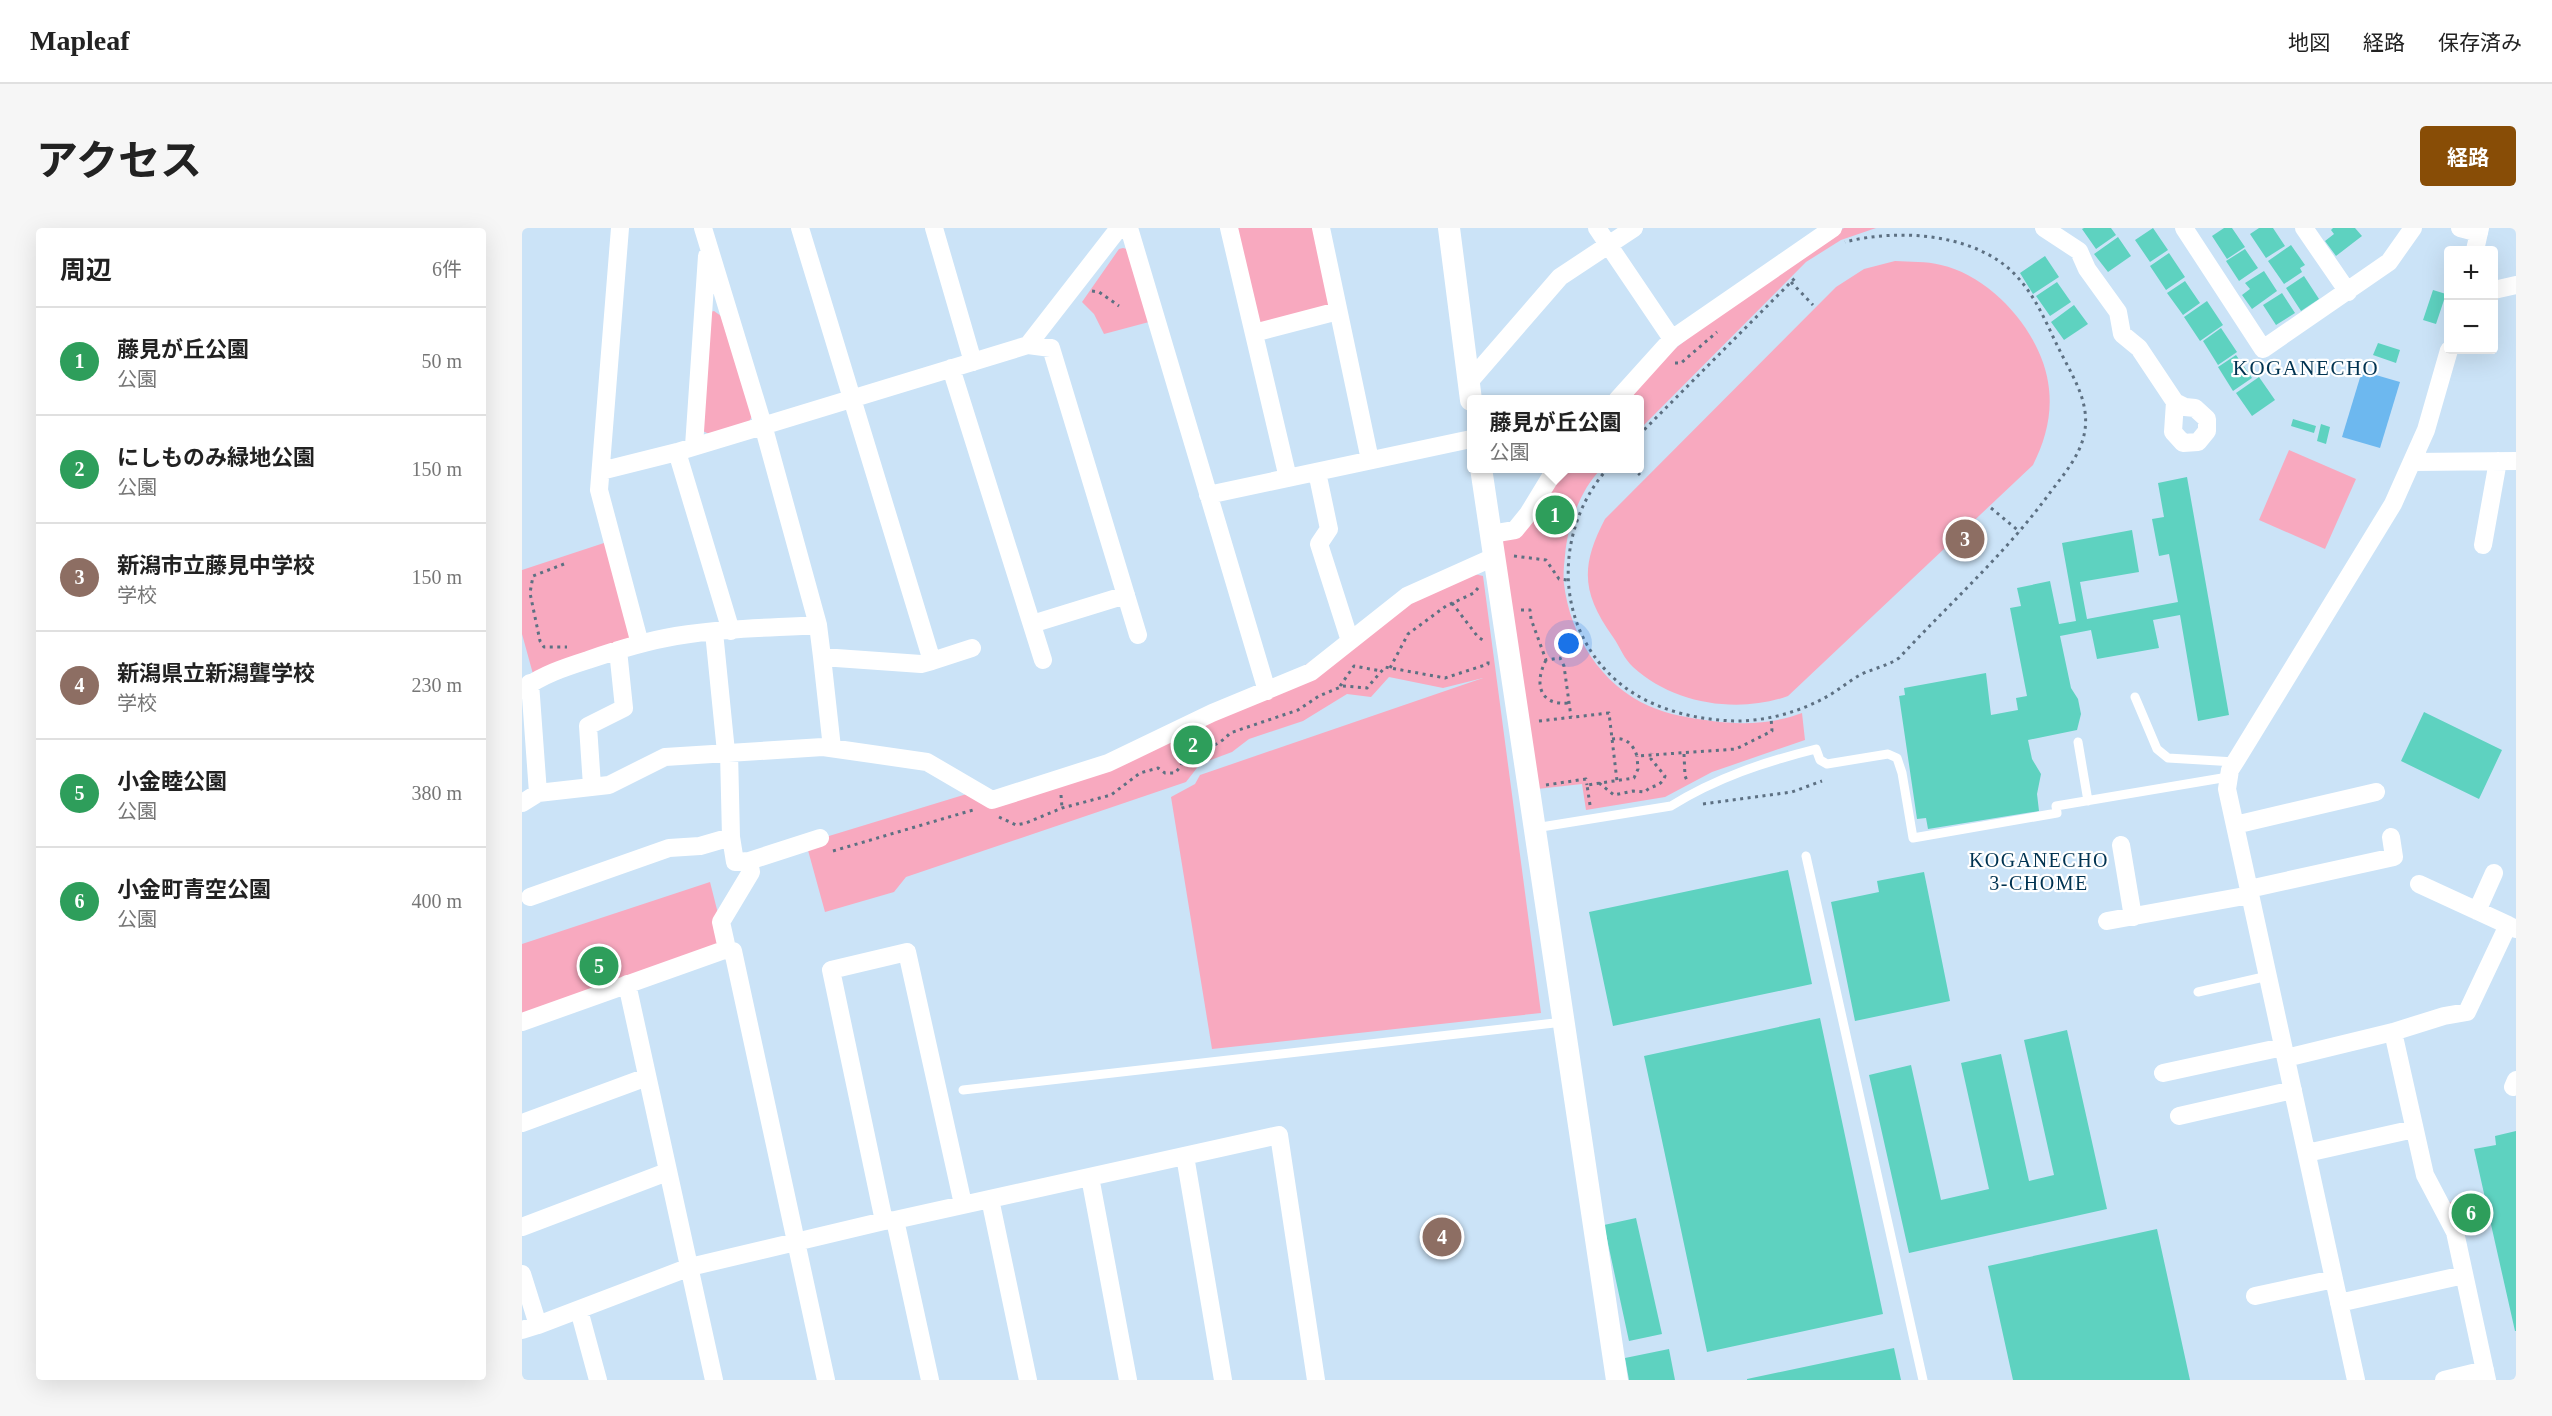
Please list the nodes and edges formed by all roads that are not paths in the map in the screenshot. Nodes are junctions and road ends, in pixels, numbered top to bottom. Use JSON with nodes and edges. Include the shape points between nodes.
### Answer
{"nodes":[{"id":1,"x":620,"y":228,"type":"edge"},
{"id":2,"x":800,"y":228,"type":"edge"},
{"id":3,"x":934,"y":228,"type":"edge"},
{"id":4,"x":1119,"y":228,"type":"edge"},
{"id":5,"x":1129,"y":228,"type":"edge"},
{"id":6,"x":1228,"y":228,"type":"edge"},
{"id":7,"x":1321,"y":228,"type":"edge"},
{"id":8,"x":1449,"y":228,"type":"edge"},
{"id":9,"x":1597,"y":228,"type":"edge"},
{"id":10,"x":1634,"y":228,"type":"edge"},
{"id":11,"x":2044,"y":228,"type":"edge"},
{"id":12,"x":2184,"y":228,"type":"edge"},
{"id":13,"x":2304,"y":228,"type":"edge"},
{"id":14,"x":2413,"y":228,"type":"edge"},
{"id":15,"x":2460,"y":228,"type":"edge"},
{"id":16,"x":706,"y":236,"type":"edge"},
{"id":17,"x":1838,"y":236,"type":"edge"},
{"id":18,"x":2478,"y":237,"type":"edge"},
{"id":19,"x":1608,"y":246,"type":"junction"},
{"id":20,"x":2516,"y":285,"type":"edge"},
{"id":21,"x":2498,"y":289,"type":"edge"},
{"id":22,"x":2348,"y":292,"type":"junction"},
{"id":23,"x":1338,"y":311,"type":"junction"},
{"id":24,"x":1254,"y":333,"type":"junction"},
{"id":25,"x":1672,"y":339,"type":"junction"},
{"id":26,"x":1028,"y":345,"type":"junction"},
{"id":27,"x":2448,"y":354,"type":"edge"},
{"id":28,"x":973,"y":362,"type":"junction"},
{"id":29,"x":951,"y":368,"type":"junction"},
{"id":30,"x":1470,"y":391,"type":"edge"},
{"id":31,"x":1621,"y":395,"type":"edge"},
{"id":32,"x":850,"y":400,"type":"junction"},
{"id":33,"x":2175,"y":402,"type":"dead end"},
{"id":34,"x":763,"y":425,"type":"junction"},
{"id":35,"x":1467,"y":440,"type":"edge"},
{"id":36,"x":686,"y":449,"type":"junction"},
{"id":37,"x":1370,"y":460,"type":"junction"},
{"id":38,"x":2507,"y":461,"type":"edge"},
{"id":39,"x":2413,"y":462,"type":"junction"},
{"id":40,"x":601,"y":471,"type":"junction"},
{"id":41,"x":1317,"y":472,"type":"junction"},
{"id":42,"x":1482,"y":473,"type":"edge"},
{"id":43,"x":1554,"y":473,"type":"edge"},
{"id":44,"x":1288,"y":478,"type":"junction"},
{"id":45,"x":1208,"y":495,"type":"junction"},
{"id":46,"x":1491,"y":534,"type":"junction"},
{"id":47,"x":2483,"y":545,"type":"dead end"},
{"id":48,"x":1501,"y":554,"type":"junction"},
{"id":49,"x":1126,"y":595,"type":"junction"},
{"id":50,"x":1032,"y":624,"type":"junction"},
{"id":51,"x":818,"y":625,"type":"junction"},
{"id":52,"x":722,"y":631,"type":"junction"},
{"id":53,"x":1138,"y":635,"type":"dead end"},
{"id":54,"x":1350,"y":642,"type":"junction"},
{"id":55,"x":640,"y":644,"type":"junction"},
{"id":56,"x":972,"y":648,"type":"dead end"},
{"id":57,"x":618,"y":650,"type":"junction"},
{"id":58,"x":822,"y":657,"type":"junction"},
{"id":59,"x":932,"y":660,"type":"junction"},
{"id":60,"x":1043,"y":660,"type":"dead end"},
{"id":61,"x":526,"y":687,"type":"edge"},
{"id":62,"x":1267,"y":691,"type":"junction"},
{"id":63,"x":2135,"y":697,"type":"dead end"},
{"id":64,"x":2078,"y":742,"type":"dead end"},
{"id":65,"x":832,"y":748,"type":"junction"},
{"id":66,"x":728,"y":752,"type":"junction"},
{"id":67,"x":2232,"y":770,"type":"junction"},
{"id":68,"x":592,"y":786,"type":"junction"},
{"id":69,"x":2376,"y":792,"type":"dead end"},
{"id":70,"x":538,"y":793,"type":"junction"},
{"id":71,"x":2088,"y":801,"type":"junction"},
{"id":72,"x":522,"y":803,"type":"edge"},
{"id":73,"x":2235,"y":825,"type":"junction"},
{"id":74,"x":1535,"y":828,"type":"junction"},
{"id":75,"x":731,"y":837,"type":"junction"},
{"id":76,"x":2391,"y":837,"type":"dead end"},
{"id":77,"x":820,"y":838,"type":"road end"},
{"id":78,"x":2121,"y":845,"type":"dead end"},
{"id":79,"x":1806,"y":856,"type":"dead end"},
{"id":80,"x":749,"y":861,"type":"junction"},
{"id":81,"x":2494,"y":873,"type":"dead end"},
{"id":82,"x":2418,"y":884,"type":"dead end"},
{"id":83,"x":2250,"y":892,"type":"junction"},
{"id":84,"x":530,"y":897,"type":"dead end"},
{"id":85,"x":2477,"y":911,"type":"junction"},
{"id":86,"x":2133,"y":917,"type":"junction"},
{"id":87,"x":2108,"y":921,"type":"dead end"},
{"id":88,"x":2512,"y":927,"type":"edge"},
{"id":89,"x":727,"y":949,"type":"junction"},
{"id":90,"x":2268,"y":976,"type":"junction"},
{"id":91,"x":627,"y":984,"type":"junction"},
{"id":92,"x":2198,"y":992,"type":"dead end"},
{"id":93,"x":522,"y":1022,"type":"edge"},
{"id":94,"x":1563,"y":1022,"type":"junction"},
{"id":95,"x":2393,"y":1032,"type":"junction"},
{"id":96,"x":2284,"y":1053,"type":"junction"},
{"id":97,"x":2163,"y":1073,"type":"dead end"},
{"id":98,"x":646,"y":1077,"type":"junction"},
{"id":99,"x":963,"y":1090,"type":"dead end"},
{"id":100,"x":2293,"y":1090,"type":"junction"},
{"id":101,"x":2179,"y":1116,"type":"dead end"},
{"id":102,"x":522,"y":1123,"type":"edge"},
{"id":103,"x":2414,"y":1129,"type":"junction"},
{"id":104,"x":2307,"y":1153,"type":"junction"},
{"id":105,"x":1185,"y":1156,"type":"junction"},
{"id":106,"x":667,"y":1172,"type":"junction"},
{"id":107,"x":1090,"y":1177,"type":"junction"},
{"id":108,"x":990,"y":1199,"type":"junction"},
{"id":109,"x":963,"y":1204,"type":"junction"},
{"id":110,"x":890,"y":1221,"type":"junction"},
{"id":111,"x":522,"y":1227,"type":"edge"},
{"id":112,"x":795,"y":1241,"type":"junction"},
{"id":113,"x":690,"y":1267,"type":"junction"},
{"id":114,"x":522,"y":1274,"type":"edge"},
{"id":115,"x":2464,"y":1275,"type":"junction"},
{"id":116,"x":2334,"y":1279,"type":"junction"},
{"id":117,"x":2255,"y":1296,"type":"dead end"},
{"id":118,"x":2339,"y":1303,"type":"junction"},
{"id":119,"x":579,"y":1310,"type":"junction"},
{"id":120,"x":530,"y":1327,"type":"edge"},
{"id":121,"x":2486,"y":1375,"type":"edge"},
{"id":122,"x":598,"y":1380,"type":"edge"},
{"id":123,"x":714,"y":1380,"type":"edge"},
{"id":124,"x":826,"y":1380,"type":"edge"},
{"id":125,"x":930,"y":1380,"type":"edge"},
{"id":126,"x":1028,"y":1380,"type":"edge"},
{"id":127,"x":1128,"y":1380,"type":"edge"},
{"id":128,"x":1223,"y":1380,"type":"edge"},
{"id":129,"x":1316,"y":1380,"type":"edge"},
{"id":130,"x":1617,"y":1380,"type":"edge"},
{"id":131,"x":1923,"y":1380,"type":"edge"},
{"id":132,"x":2356,"y":1380,"type":"edge"},
{"id":133,"x":2444,"y":1380,"type":"edge"}],
"edges":[{"from":1,"to":40,"type":"street"},
{"from":2,"to":32,"type":"street"},
{"from":3,"to":28,"type":"street"},
{"from":4,"to":26,"type":"street"},
{"from":5,"to":45,"type":"street"},
{"from":6,"to":24,"type":"street"},
{"from":7,"to":23,"type":"street"},
{"from":8,"to":30,"type":"street"},
{"from":9,"to":19,"type":"street"},
{"from":10,"to":19,"type":"street"},
{"from":11,"to":33,"type":"street","via":[[2079,250],[2087,269],[2118,312],[2122,334],[2139,348]]},
{"from":12,"to":22,"type":"street","via":[[2263,349]]},
{"from":13,"to":22,"type":"street"},
{"from":14,"to":22,"type":"street","via":[[2389,262]]},
{"from":15,"to":18,"type":"street"},
{"from":16,"to":34,"type":"street"},
{"from":16,"to":36,"type":"street"},
{"from":17,"to":25,"type":"street"},
{"from":19,"to":25,"type":"street"},
{"from":19,"to":30,"type":"street","via":[[1560,277]]},
{"from":20,"to":21,"type":"street"},
{"from":23,"to":24,"type":"street"},
{"from":23,"to":37,"type":"street"},
{"from":24,"to":44,"type":"street"},
{"from":25,"to":31,"type":"street"},
{"from":26,"to":28,"type":"street"},
{"from":26,"to":49,"type":"street","via":[[1051,348]]},
{"from":27,"to":39,"type":"street"},
{"from":28,"to":29,"type":"street"},
{"from":29,"to":32,"type":"street"},
{"from":29,"to":50,"type":"street"},
{"from":32,"to":34,"type":"street"},
{"from":32,"to":59,"type":"street"},
{"from":34,"to":36,"type":"street"},
{"from":34,"to":51,"type":"street"},
{"from":35,"to":37,"type":"street"},
{"from":36,"to":40,"type":"street"},
{"from":36,"to":52,"type":"street"},
{"from":37,"to":41,"type":"street"},
{"from":38,"to":39,"type":"street"},
{"from":38,"to":47,"type":"street"},
{"from":39,"to":67,"type":"street","via":[[2393,504]]},
{"from":40,"to":55,"type":"street","via":[[598,490]]},
{"from":41,"to":44,"type":"street"},
{"from":41,"to":54,"type":"street","via":[[1329,529],[1318,544]]},
{"from":42,"to":46,"type":"street"},
{"from":43,"to":46,"type":"street","via":[[1515,530]]},
{"from":44,"to":45,"type":"street"},
{"from":45,"to":62,"type":"street"},
{"from":46,"to":48,"type":"street"},
{"from":48,"to":54,"type":"street","via":[[1407,596]]},
{"from":48,"to":74,"type":"street"},
{"from":49,"to":50,"type":"street"},
{"from":49,"to":53,"type":"street"},
{"from":50,"to":60,"type":"street"},
{"from":51,"to":52,"type":"street"},
{"from":51,"to":58,"type":"street"},
{"from":52,"to":55,"type":"street"},
{"from":52,"to":66,"type":"street"},
{"from":54,"to":62,"type":"street","via":[[1311,672]]},
{"from":55,"to":57,"type":"street"},
{"from":56,"to":59,"type":"street"},
{"from":57,"to":61,"type":"street","via":[[563,668]]},
{"from":57,"to":68,"type":"street","via":[[624,708],[588,726]]},
{"from":58,"to":59,"type":"street","via":[[921,664]]},
{"from":58,"to":65,"type":"street"},
{"from":61,"to":70,"type":"street"},
{"from":62,"to":65,"type":"street","via":[[1108,763],[992,800],[927,762]]},
{"from":63,"to":67,"type":"lane","via":[[2162,755]]},
{"from":64,"to":71,"type":"lane"},
{"from":65,"to":66,"type":"street"},
{"from":66,"to":68,"type":"street","via":[[665,757],[609,785]]},
{"from":66,"to":75,"type":"street"},
{"from":67,"to":71,"type":"lane"},
{"from":67,"to":73,"type":"street","via":[[2227,789]]},
{"from":68,"to":70,"type":"street"},
{"from":69,"to":73,"type":"street"},
{"from":70,"to":72,"type":"street"},
{"from":71,"to":74,"type":"lane","via":[[2056,807],[2057,813],[1913,838],[1897,758],[1888,754],[1827,764],[1820,760],[1816,749],[1740,771],[1671,806]]},
{"from":73,"to":83,"type":"street"},
{"from":74,"to":94,"type":"street"},
{"from":75,"to":80,"type":"street","via":[[735,862]]},
{"from":75,"to":84,"type":"street","via":[[700,846],[669,848]]},
{"from":76,"to":83,"type":"street","via":[[2394,857]]},
{"from":77,"to":80,"type":"street"},
{"from":78,"to":86,"type":"street"},
{"from":79,"to":131,"type":"lane"},
{"from":80,"to":89,"type":"street","via":[[751,872],[721,922]]},
{"from":81,"to":85,"type":"street"},
{"from":82,"to":85,"type":"street"},
{"from":83,"to":86,"type":"street"},
{"from":83,"to":90,"type":"street"},
{"from":85,"to":88,"type":"street"},
{"from":86,"to":87,"type":"street"},
{"from":88,"to":95,"type":"street","via":[[2467,1012]]},
{"from":89,"to":91,"type":"street"},
{"from":89,"to":112,"type":"street","via":[[733,951]]},
{"from":90,"to":92,"type":"lane"},
{"from":90,"to":96,"type":"street"},
{"from":91,"to":93,"type":"street"},
{"from":91,"to":98,"type":"street"},
{"from":94,"to":99,"type":"lane"},
{"from":94,"to":130,"type":"street"},
{"from":95,"to":96,"type":"street"},
{"from":95,"to":103,"type":"street"},
{"from":96,"to":97,"type":"street"},
{"from":96,"to":100,"type":"street"},
{"from":98,"to":102,"type":"street"},
{"from":98,"to":106,"type":"street"},
{"from":100,"to":101,"type":"street"},
{"from":100,"to":104,"type":"street"},
{"from":103,"to":104,"type":"street"},
{"from":103,"to":115,"type":"street","via":[[2425,1175],[2455,1232]]},
{"from":104,"to":116,"type":"street"},
{"from":105,"to":107,"type":"street"},
{"from":105,"to":128,"type":"street"},
{"from":105,"to":129,"type":"street","via":[[1279,1135]]},
{"from":106,"to":111,"type":"street"},
{"from":106,"to":113,"type":"street"},
{"from":107,"to":108,"type":"street"},
{"from":107,"to":127,"type":"street"},
{"from":108,"to":109,"type":"street"},
{"from":108,"to":126,"type":"street"},
{"from":109,"to":110,"type":"street"},
{"from":109,"to":110,"type":"street","via":[[908,952],[831,970]]},
{"from":110,"to":112,"type":"street"},
{"from":110,"to":125,"type":"street"},
{"from":112,"to":113,"type":"street"},
{"from":112,"to":124,"type":"street"},
{"from":113,"to":119,"type":"street"},
{"from":113,"to":123,"type":"street"},
{"from":114,"to":120,"type":"street"},
{"from":115,"to":118,"type":"street"},
{"from":115,"to":121,"type":"street"},
{"from":116,"to":117,"type":"street"},
{"from":116,"to":118,"type":"street"},
{"from":118,"to":132,"type":"street"},
{"from":119,"to":120,"type":"street"},
{"from":119,"to":122,"type":"street"},
{"from":121,"to":133,"type":"street"}]}
